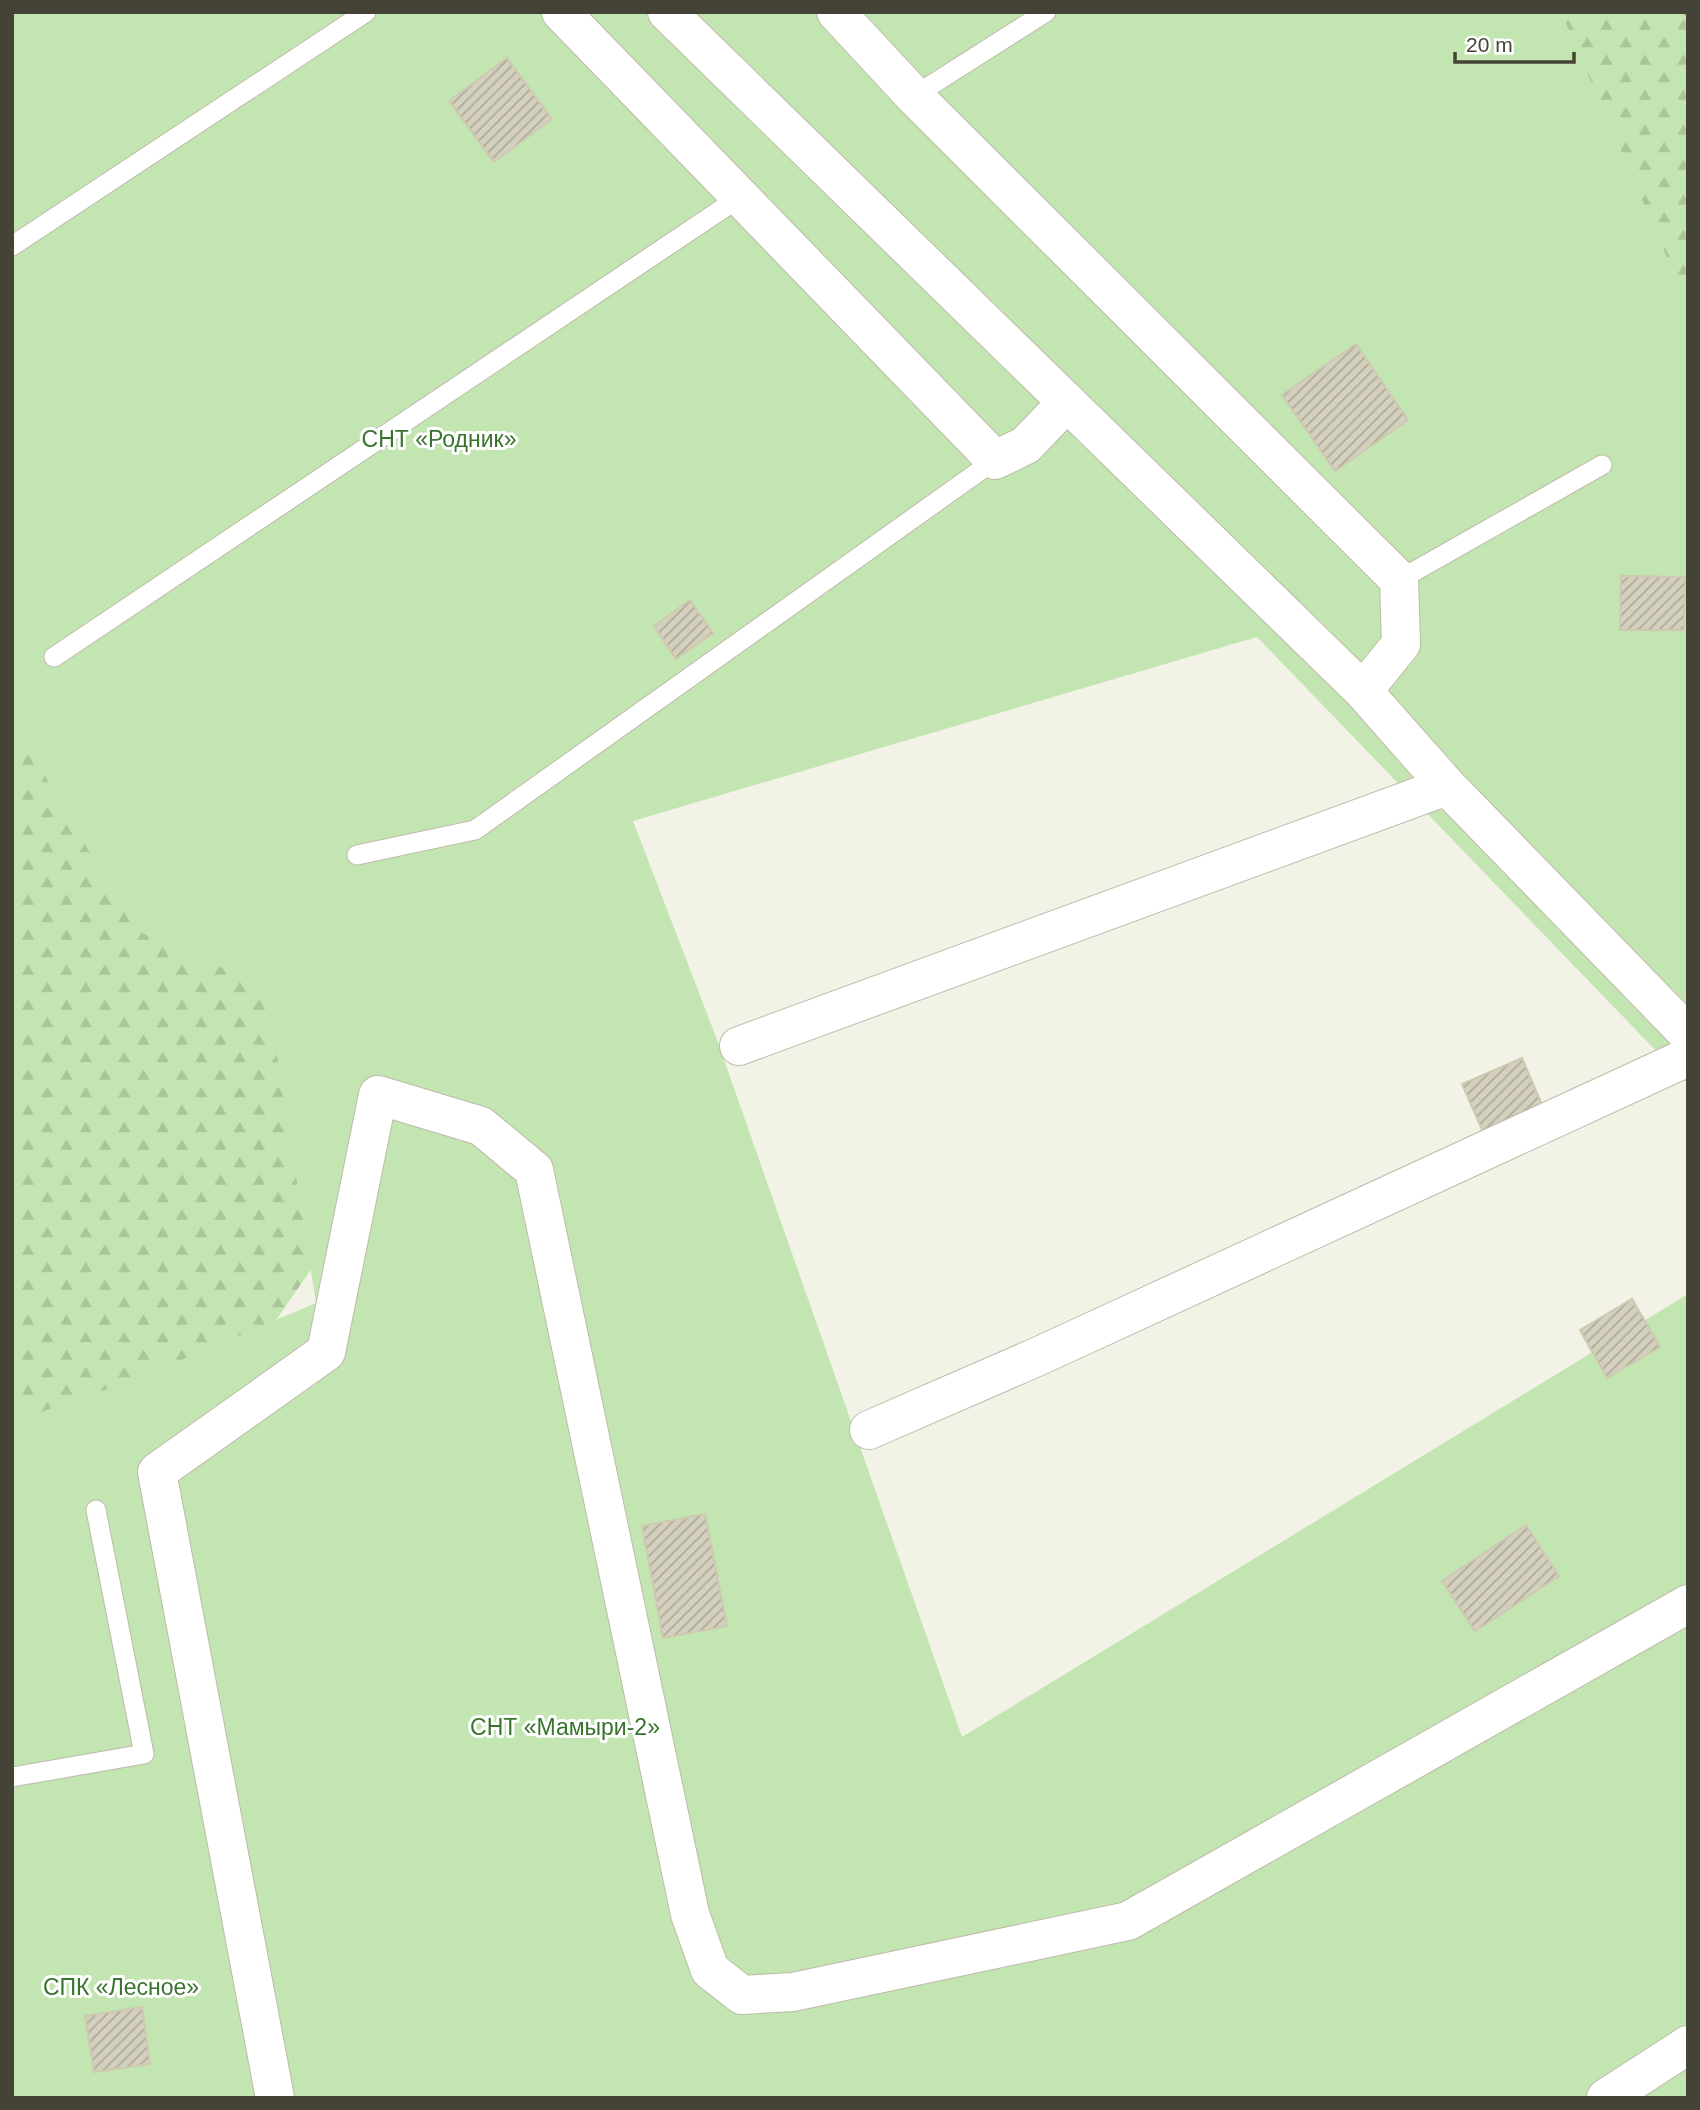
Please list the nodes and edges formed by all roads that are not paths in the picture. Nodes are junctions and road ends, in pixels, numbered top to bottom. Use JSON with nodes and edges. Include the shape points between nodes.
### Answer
{"nodes":[{"id":1,"x":366,"y":12,"type":"edge"},
{"id":2,"x":561,"y":12,"type":"edge"},
{"id":3,"x":667,"y":12,"type":"edge"},
{"id":4,"x":836,"y":12,"type":"edge"},
{"id":5,"x":1046,"y":12,"type":"edge"},
{"id":6,"x":914,"y":96,"type":"junction"},
{"id":7,"x":740,"y":197,"type":"junction"},
{"id":8,"x":12,"y":246,"type":"edge"},
{"id":9,"x":1067,"y":402,"type":"junction"},
{"id":10,"x":995,"y":460,"type":"junction"},
{"id":11,"x":1602,"y":465,"type":"dead end"},
{"id":12,"x":1399,"y":580,"type":"junction"},
{"id":13,"x":54,"y":657,"type":"dead end"},
{"id":14,"x":1363,"y":691,"type":"junction"},
{"id":15,"x":1447,"y":786,"type":"junction"},
{"id":16,"x":357,"y":855,"type":"dead end"},
{"id":17,"x":1688,"y":1034,"type":"edge"},
{"id":18,"x":739,"y":1046,"type":"dead end"},
{"id":19,"x":1688,"y":1057,"type":"edge"},
{"id":20,"x":869,"y":1430,"type":"dead end"},
{"id":21,"x":96,"y":1510,"type":"dead end"},
{"id":22,"x":1688,"y":1604,"type":"edge"},
{"id":23,"x":12,"y":1777,"type":"edge"},
{"id":24,"x":1688,"y":2045,"type":"edge"},
{"id":25,"x":275,"y":2098,"type":"edge"},
{"id":26,"x":1606,"y":2098,"type":"edge"}],
"edges":[{"from":1,"to":8,"type":"lane"},
{"from":2,"to":7,"type":"street"},
{"from":3,"to":9,"type":"street"},
{"from":4,"to":6,"type":"street"},
{"from":5,"to":6,"type":"lane"},
{"from":6,"to":12,"type":"street"},
{"from":7,"to":10,"type":"street"},
{"from":7,"to":13,"type":"lane"},
{"from":9,"to":10,"type":"street","via":[[1026,444]]},
{"from":9,"to":14,"type":"street"},
{"from":10,"to":16,"type":"lane","via":[[475,830]]},
{"from":11,"to":12,"type":"lane"},
{"from":12,"to":14,"type":"street","via":[[1401,644]]},
{"from":14,"to":15,"type":"street"},
{"from":15,"to":17,"type":"street"},
{"from":15,"to":18,"type":"street"},
{"from":19,"to":20,"type":"street"},
{"from":21,"to":23,"type":"lane","via":[[144,1754]]},
{"from":22,"to":25,"type":"street","via":[[1128,1921],[793,1992],[742,1995],[710,1970],[690,1914],[534,1170],[481,1125],[378,1095],[326,1352],[157,1472]]},
{"from":24,"to":26,"type":"street"}]}
